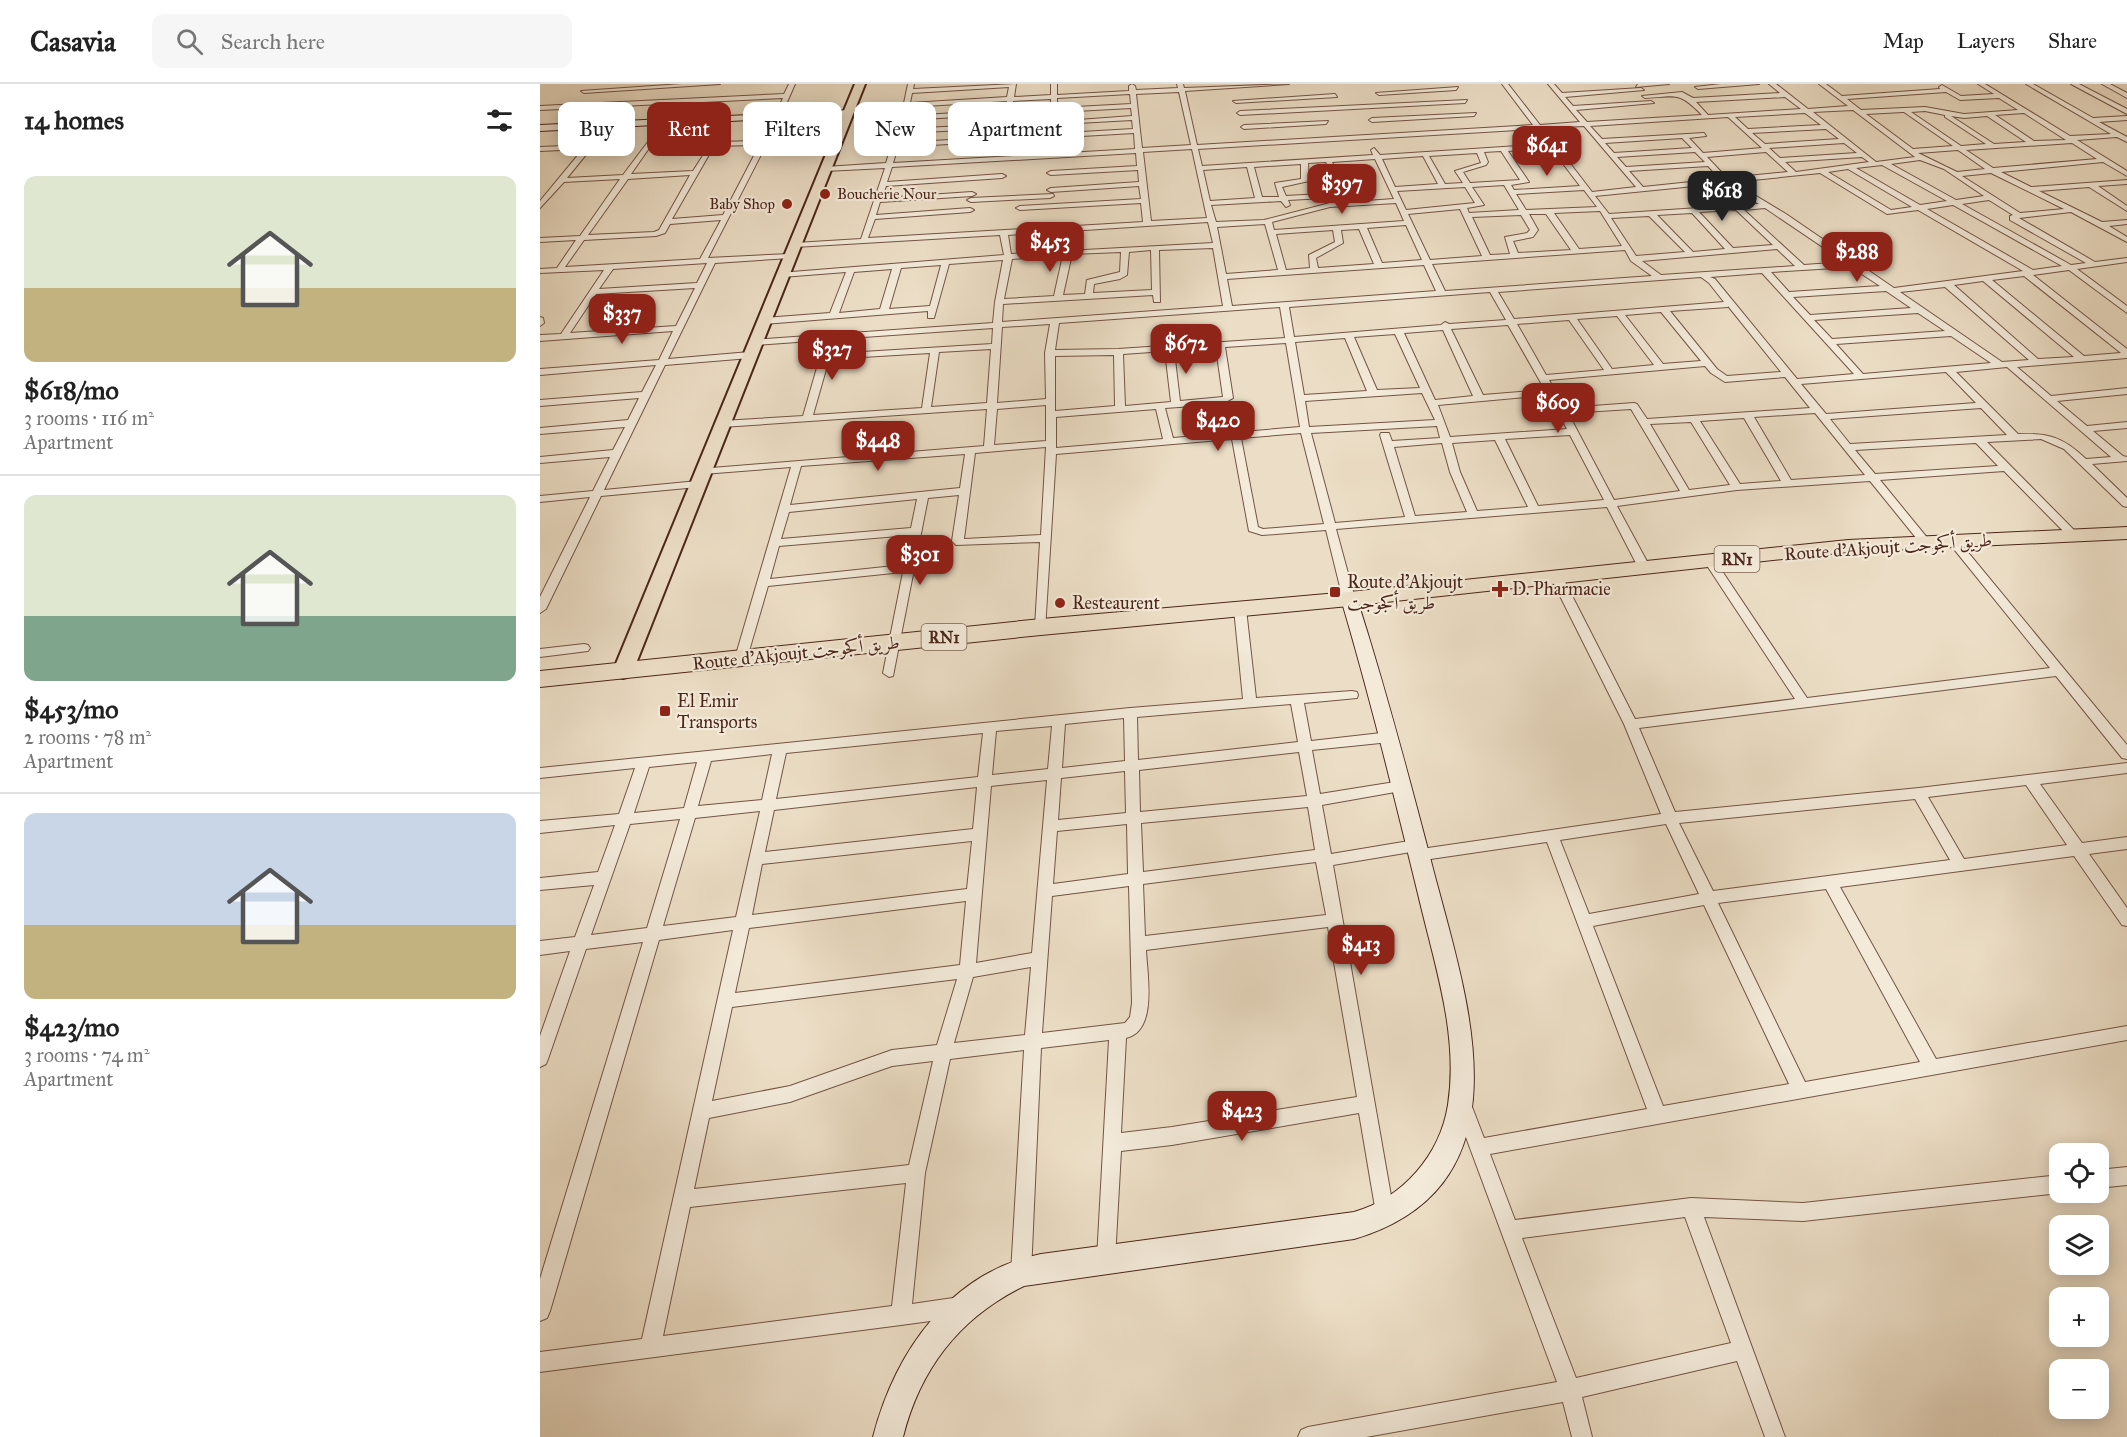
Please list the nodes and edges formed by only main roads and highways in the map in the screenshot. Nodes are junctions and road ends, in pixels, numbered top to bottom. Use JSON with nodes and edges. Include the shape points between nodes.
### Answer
{"nodes":[{"id":1,"x":860,"y":84,"type":"edge"},
{"id":2,"x":2127,"y":533,"type":"edge"},
{"id":3,"x":623,"y":670,"type":"junction"},
{"id":4,"x":540,"y":679,"type":"edge"}],
"edges":[{"from":1,"to":3,"type":"main road"},
{"from":2,"to":3,"type":"highway","name":"Route d'Akjoujt طريق أكجوجت","number":"RN1","via":[[1848,546]]},
{"from":3,"to":4,"type":"highway","name":"Route d'Akjoujt طريق أكجوجت","number":"RN1"}]}
